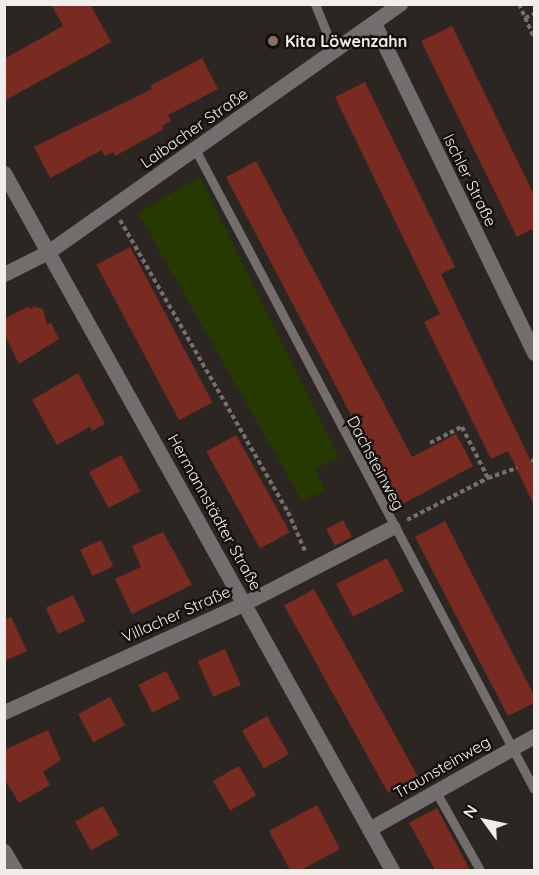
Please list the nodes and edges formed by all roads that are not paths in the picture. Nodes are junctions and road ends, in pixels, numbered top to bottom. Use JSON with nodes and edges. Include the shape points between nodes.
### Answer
{"nodes":[{"id":1,"x":315,"y":4,"type":"edge"},
{"id":2,"x":400,"y":4,"type":"edge"},
{"id":3,"x":374,"y":23,"type":"junction"},
{"id":4,"x":334,"y":51,"type":"junction"},
{"id":5,"x":195,"y":149,"type":"junction"},
{"id":6,"x":4,"y":173,"type":"edge"},
{"id":7,"x":48,"y":252,"type":"junction"},
{"id":8,"x":4,"y":274,"type":"edge"},
{"id":9,"x":534,"y":353,"type":"edge"},
{"id":10,"x":393,"y":527,"type":"junction"},
{"id":11,"x":245,"y":603,"type":"junction"},
{"id":12,"x":4,"y":712,"type":"edge"},
{"id":13,"x":534,"y":736,"type":"edge"},
{"id":14,"x":512,"y":747,"type":"junction"},
{"id":15,"x":534,"y":789,"type":"edge"},
{"id":16,"x":436,"y":792,"type":"junction"},
{"id":17,"x":369,"y":829,"type":"junction"},
{"id":18,"x":4,"y":851,"type":"edge"},
{"id":19,"x":15,"y":870,"type":"edge"},
{"id":20,"x":392,"y":870,"type":"edge"},
{"id":21,"x":480,"y":870,"type":"edge"}],
"edges":[{"from":1,"to":4,"type":"lane"},
{"from":2,"to":3,"type":"street","name":"Laibacher Straße"},
{"from":3,"to":4,"type":"street","name":"Laibacher Straße"},
{"from":3,"to":9,"type":"street","name":"Ischler Straße"},
{"from":4,"to":5,"type":"street","name":"Laibacher Straße"},
{"from":5,"to":7,"type":"street","name":"Laibacher Straße"},
{"from":5,"to":10,"type":"lane","name":"Dachsteinweg"},
{"from":6,"to":7,"type":"street","name":"Hermannstädter Straße"},
{"from":7,"to":8,"type":"street","name":"Laibacher Straße"},
{"from":7,"to":11,"type":"street","name":"Hermannstädter Straße"},
{"from":10,"to":11,"type":"street","name":"Villacher Straße"},
{"from":10,"to":14,"type":"lane","name":"Dachsteinweg"},
{"from":11,"to":12,"type":"street","name":"Villacher Straße"},
{"from":11,"to":17,"type":"street","name":"Hermannstädter Straße"},
{"from":13,"to":14,"type":"street","name":"Traunsteinweg"},
{"from":14,"to":15,"type":"lane","name":"Dachsteinweg"},
{"from":14,"to":16,"type":"street","name":"Traunsteinweg"},
{"from":16,"to":17,"type":"street","name":"Traunsteinweg"},
{"from":16,"to":21,"type":"lane"},
{"from":17,"to":20,"type":"street","name":"Hermannstädter Straße"},
{"from":18,"to":19,"type":"street"}]}
